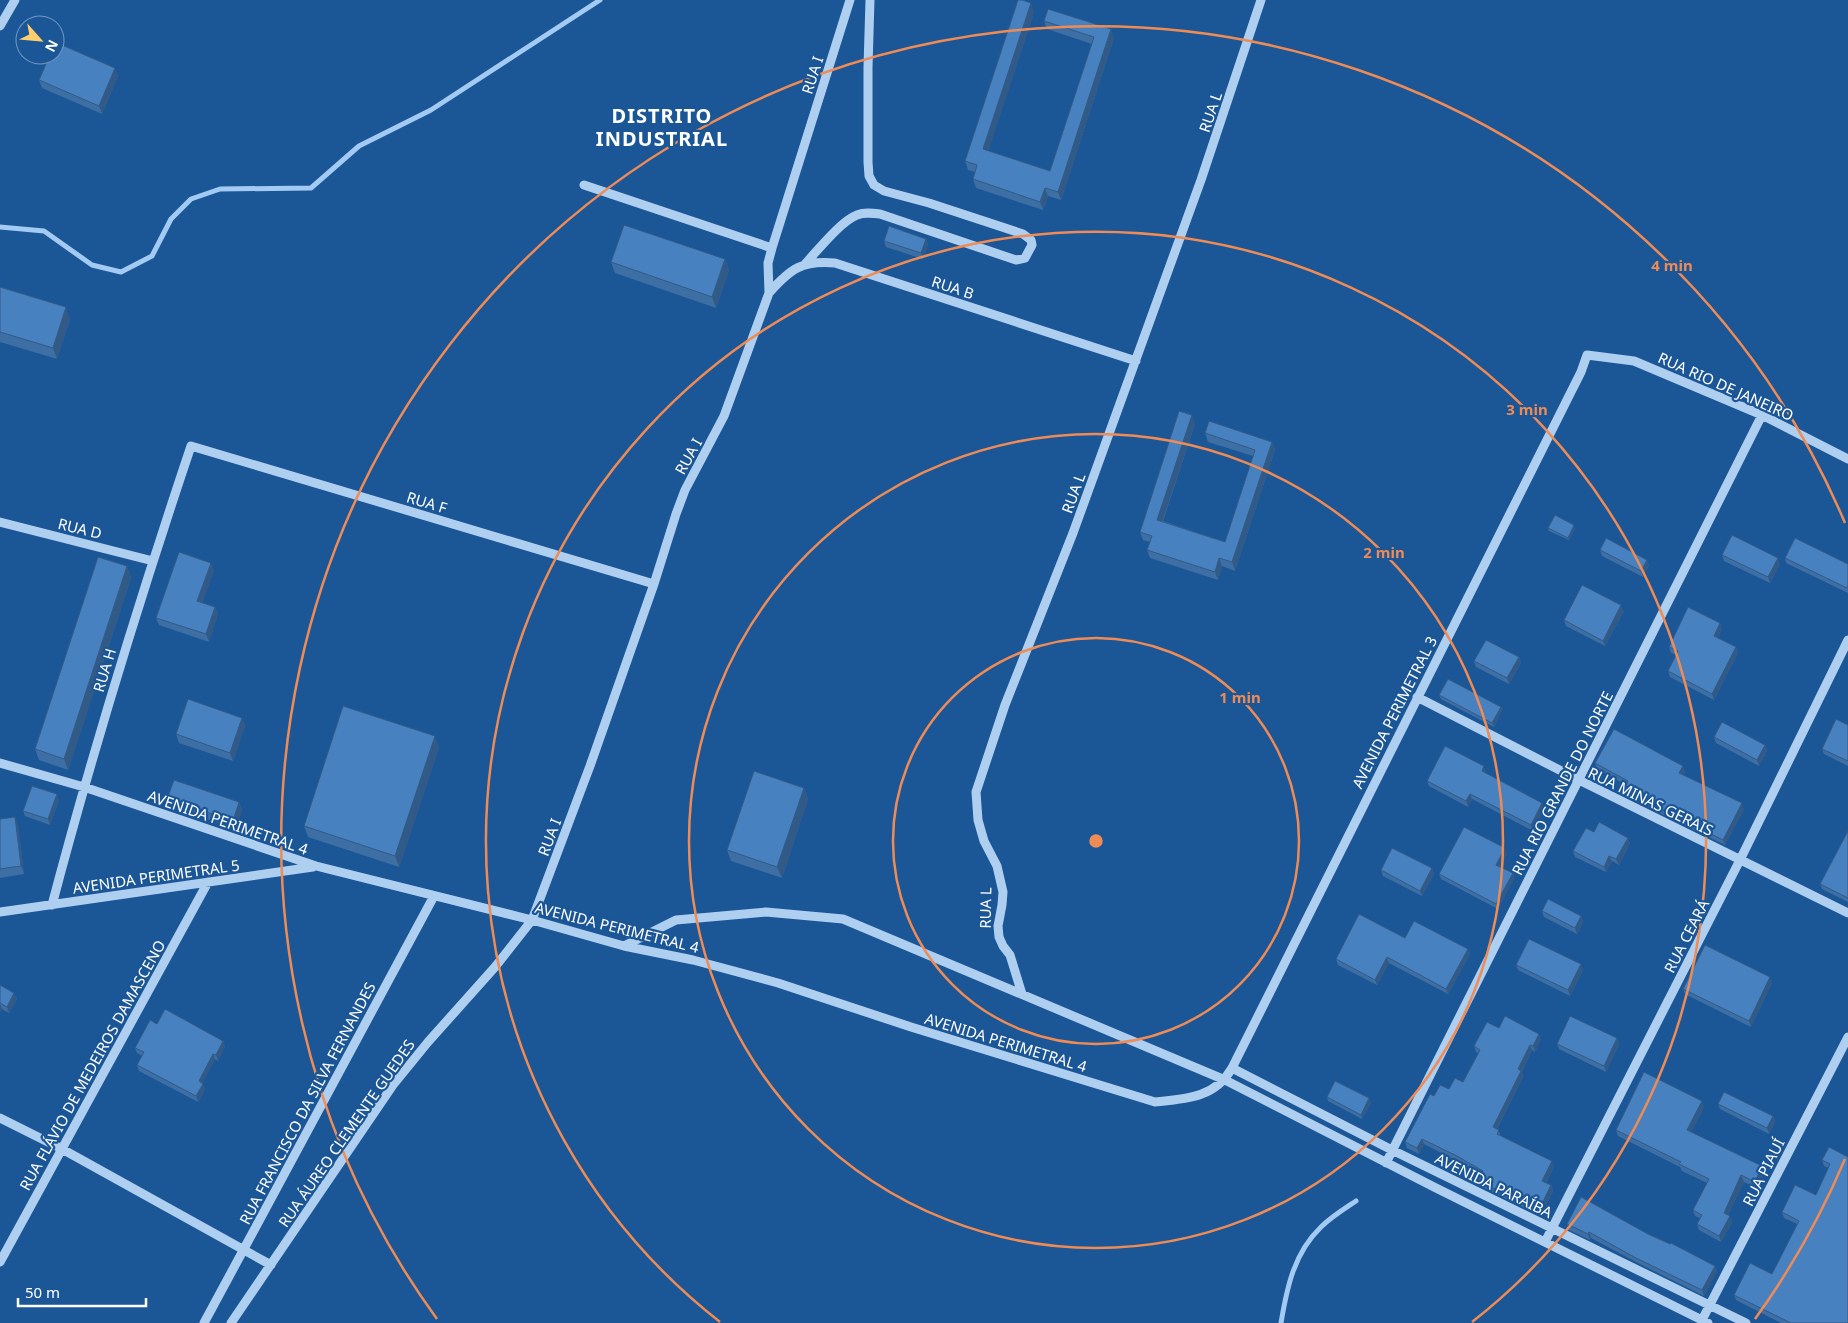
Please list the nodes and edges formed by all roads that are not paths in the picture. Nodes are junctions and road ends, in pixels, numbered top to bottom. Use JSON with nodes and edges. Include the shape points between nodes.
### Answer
{"nodes":[{"id":1,"x":15,"y":0,"type":"edge"},
{"id":2,"x":850,"y":0,"type":"edge"},
{"id":3,"x":870,"y":0,"type":"edge"},
{"id":4,"x":1261,"y":0,"type":"edge"},
{"id":5,"x":0,"y":26,"type":"edge"},
{"id":6,"x":584,"y":185,"type":"dead end"},
{"id":7,"x":772,"y":248,"type":"junction"},
{"id":8,"x":805,"y":264,"type":"junction"},
{"id":9,"x":769,"y":293,"type":"junction"},
{"id":10,"x":1587,"y":356,"type":"joint"},
{"id":11,"x":1136,"y":361,"type":"junction"},
{"id":12,"x":1762,"y":415,"type":"junction"},
{"id":13,"x":191,"y":446,"type":"joint"},
{"id":14,"x":1848,"y":459,"type":"edge"},
{"id":15,"x":0,"y":522,"type":"edge"},
{"id":16,"x":153,"y":560,"type":"junction"},
{"id":17,"x":654,"y":584,"type":"junction"},
{"id":18,"x":1848,"y":640,"type":"edge"},
{"id":19,"x":1418,"y":697,"type":"junction"},
{"id":20,"x":0,"y":763,"type":"edge"},
{"id":21,"x":1579,"y":780,"type":"junction"},
{"id":22,"x":84,"y":787,"type":"junction"},
{"id":23,"x":1740,"y":860,"type":"junction"},
{"id":24,"x":316,"y":866,"type":"junction"},
{"id":25,"x":208,"y":882,"type":"junction"},
{"id":26,"x":434,"y":896,"type":"junction"},
{"id":27,"x":52,"y":905,"type":"junction"},
{"id":28,"x":0,"y":912,"type":"edge"},
{"id":29,"x":1848,"y":913,"type":"edge"},
{"id":30,"x":532,"y":920,"type":"junction"},
{"id":31,"x":624,"y":946,"type":"junction"},
{"id":32,"x":1022,"y":994,"type":"junction"},
{"id":33,"x":1848,"y":1037,"type":"edge"},
{"id":34,"x":1232,"y":1068,"type":"junction"},
{"id":35,"x":1225,"y":1080,"type":"junction"},
{"id":36,"x":0,"y":1118,"type":"edge"},
{"id":37,"x":62,"y":1149,"type":"junction"},
{"id":38,"x":1392,"y":1150,"type":"junction"},
{"id":39,"x":1386,"y":1163,"type":"junction"},
{"id":40,"x":1552,"y":1228,"type":"junction"},
{"id":41,"x":1545,"y":1242,"type":"junction"},
{"id":42,"x":243,"y":1250,"type":"junction"},
{"id":43,"x":0,"y":1262,"type":"edge"},
{"id":44,"x":271,"y":1265,"type":"junction"},
{"id":45,"x":1710,"y":1305,"type":"junction"},
{"id":46,"x":1705,"y":1322,"type":"edge"},
{"id":47,"x":204,"y":1323,"type":"edge"},
{"id":48,"x":231,"y":1323,"type":"edge"},
{"id":49,"x":1746,"y":1323,"type":"edge"}],
"edges":[{"from":1,"to":5,"type":"street"},
{"from":2,"to":7,"type":"street","name":"RUA I"},
{"from":3,"to":8,"type":"street","via":[[868,162],[869,176],[874,185],[884,191],[1023,234],[1032,245],[1025,258],[1016,260],[880,214],[868,213],[848,219]]},
{"from":4,"to":11,"type":"street","name":"RUA L"},
{"from":6,"to":7,"type":"street"},
{"from":7,"to":9,"type":"street","name":"RUA I","via":[[768,263]]},
{"from":8,"to":9,"type":"street","name":"RUA B","via":[[793,269]]},
{"from":8,"to":11,"type":"street","name":"RUA B","via":[[835,262]]},
{"from":9,"to":17,"type":"street","name":"RUA I","via":[[724,416],[685,490]]},
{"from":10,"to":12,"type":"street","name":"RUA RIO DE JANEIRO","via":[[1634,360]]},
{"from":10,"to":19,"type":"street","name":"AVENIDA PERIMETRAL 3"},
{"from":11,"to":32,"type":"street","name":"RUA L","via":[[1005,705],[976,792],[978,820],[984,842],[997,866],[1003,892],[998,937],[1010,954]]},
{"from":12,"to":14,"type":"street","name":"RUA RIO DE JANEIRO"},
{"from":12,"to":21,"type":"street","name":"RUA RIO GRANDE DO NORTE"},
{"from":13,"to":16,"type":"street","name":"RUA H"},
{"from":13,"to":17,"type":"street","name":"RUA F"},
{"from":15,"to":16,"type":"street","name":"RUA D"},
{"from":16,"to":22,"type":"street","name":"RUA H"},
{"from":17,"to":30,"type":"street","name":"RUA I"},
{"from":18,"to":23,"type":"street","name":"RUA CEARÁ"},
{"from":19,"to":21,"type":"street","name":"RUA MINAS GERAIS"},
{"from":19,"to":34,"type":"street","name":"AVENIDA PERIMETRAL 3"},
{"from":20,"to":22,"type":"street","name":"AVENIDA PERIMETRAL 4"},
{"from":21,"to":23,"type":"street","name":"RUA MINAS GERAIS"},
{"from":21,"to":38,"type":"street","name":"RUA RIO GRANDE DO NORTE"},
{"from":22,"to":24,"type":"street","name":"AVENIDA PERIMETRAL 4"},
{"from":22,"to":27,"type":"street","name":"RUA H"},
{"from":23,"to":29,"type":"street","name":"RUA MINAS GERAIS"},
{"from":23,"to":40,"type":"street","name":"RUA CEARÁ"},
{"from":24,"to":25,"type":"street","name":"AVENIDA PERIMETRAL 5"},
{"from":24,"to":26,"type":"street","name":"AVENIDA PERIMETRAL 4"},
{"from":25,"to":27,"type":"street","name":"AVENIDA PERIMETRAL 5"},
{"from":25,"to":37,"type":"street","name":"RUA FLÁVIO DE MEDEIROS DAMASCENO"},
{"from":26,"to":30,"type":"street","name":"AVENIDA PERIMETRAL 4"},
{"from":26,"to":42,"type":"street","name":"RUA FRANCISCO DA SILVA FERNANDES"},
{"from":27,"to":28,"type":"street","name":"AVENIDA PERIMETRAL 5"},
{"from":30,"to":31,"type":"street","name":"AVENIDA PERIMETRAL 4"},
{"from":30,"to":44,"type":"street","name":"RUA ÁUREO CLEMENTE GUEDES","via":[[393,1086]]},
{"from":31,"to":32,"type":"street","name":"AVENIDA PARAÍBA","via":[[676,920],[766,912],[843,919]]},
{"from":31,"to":35,"type":"street","name":"AVENIDA PERIMETRAL 4","via":[[778,983],[1155,1102],[1197,1096]]},
{"from":32,"to":35,"type":"street","name":"AVENIDA PARAÍBA"},
{"from":33,"to":45,"type":"street","name":"RUA PIAUÍ"},
{"from":34,"to":35,"type":"street","name":"AVENIDA PERIMETRAL 3"},
{"from":34,"to":38,"type":"street","name":"AVENIDA PARAÍBA"},
{"from":35,"to":39,"type":"street","name":"AVENIDA PARAÍBA"},
{"from":36,"to":37,"type":"street"},
{"from":37,"to":42,"type":"street"},
{"from":37,"to":43,"type":"street","name":"RUA FLÁVIO DE MEDEIROS DAMASCENO"},
{"from":38,"to":39,"type":"street","name":"RUA RIO GRANDE DO NORTE"},
{"from":38,"to":40,"type":"street","name":"AVENIDA PARAÍBA"},
{"from":39,"to":41,"type":"street","name":"AVENIDA PARAÍBA"},
{"from":40,"to":41,"type":"street","name":"RUA CEARÁ"},
{"from":40,"to":45,"type":"street","name":"AVENIDA PARAÍBA"},
{"from":41,"to":46,"type":"street","name":"AVENIDA PARAÍBA"},
{"from":42,"to":44,"type":"street"},
{"from":42,"to":47,"type":"street","name":"RUA FRANCISCO DA SILVA FERNANDES"},
{"from":44,"to":48,"type":"street","name":"RUA ÁUREO CLEMENTE GUEDES"},
{"from":45,"to":46,"type":"street","name":"RUA PIAUÍ"},
{"from":45,"to":49,"type":"street","name":"AVENIDA PARAÍBA"}]}
